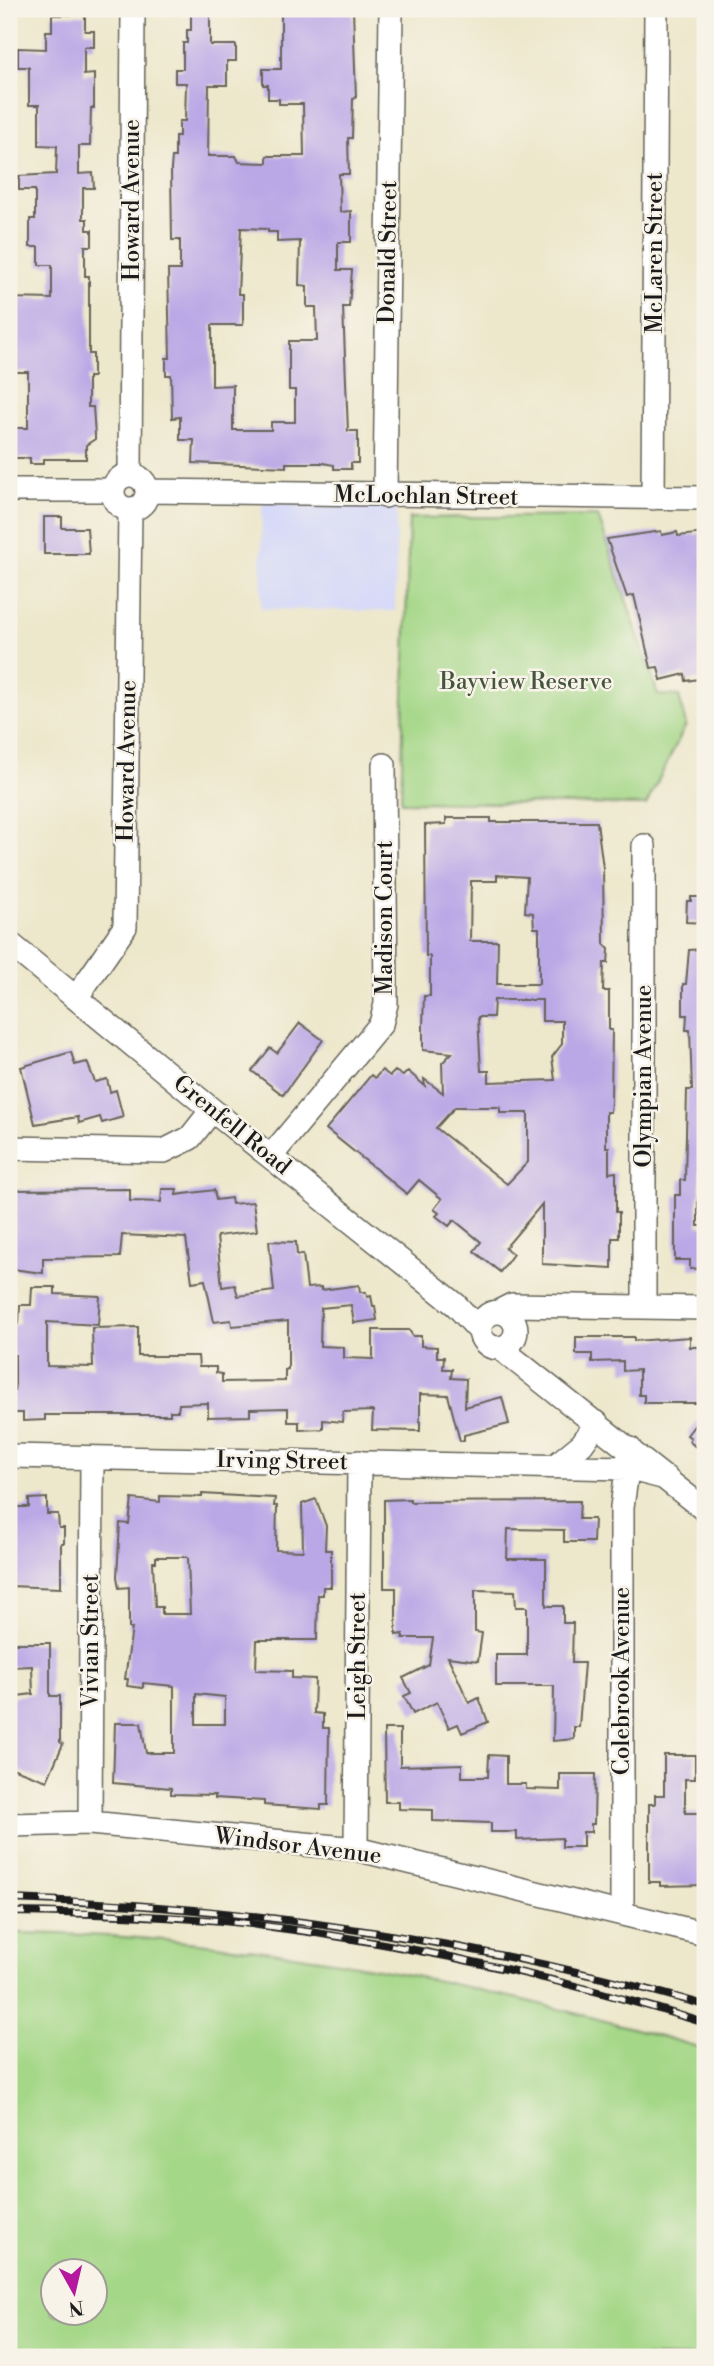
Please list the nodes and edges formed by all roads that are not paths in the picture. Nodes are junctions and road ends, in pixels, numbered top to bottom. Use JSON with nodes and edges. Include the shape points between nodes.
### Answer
{"nodes":[{"id":1,"x":133,"y":9,"type":"edge"},
{"id":2,"x":391,"y":9,"type":"edge"},
{"id":3,"x":656,"y":9,"type":"edge"},
{"id":4,"x":130,"y":474,"type":"junction"},
{"id":5,"x":9,"y":490,"type":"edge"},
{"id":6,"x":113,"y":490,"type":"junction"},
{"id":7,"x":148,"y":491,"type":"junction"},
{"id":8,"x":385,"y":496,"type":"junction"},
{"id":9,"x":653,"y":498,"type":"junction"},
{"id":10,"x":705,"y":498,"type":"edge"},
{"id":11,"x":130,"y":509,"type":"junction"},
{"id":12,"x":384,"y":765,"type":"dead end"},
{"id":13,"x":644,"y":846,"type":"dead end"},
{"id":14,"x":9,"y":943,"type":"edge"},
{"id":15,"x":76,"y":998,"type":"junction"},
{"id":16,"x":212,"y":1110,"type":"junction"},
{"id":17,"x":9,"y":1148,"type":"edge"},
{"id":18,"x":271,"y":1156,"type":"junction"},
{"id":19,"x":456,"y":1305,"type":"junction"},
{"id":20,"x":551,"y":1306,"type":"junction"},
{"id":21,"x":644,"y":1307,"type":"junction"},
{"id":22,"x":705,"y":1308,"type":"edge"},
{"id":23,"x":496,"y":1312,"type":"junction"},
{"id":24,"x":480,"y":1331,"type":"junction"},
{"id":25,"x":510,"y":1338,"type":"junction"},
{"id":26,"x":597,"y":1423,"type":"junction"},
{"id":27,"x":9,"y":1456,"type":"edge"},
{"id":28,"x":629,"y":1458,"type":"junction"},
{"id":29,"x":92,"y":1459,"type":"junction"},
{"id":30,"x":359,"y":1462,"type":"junction"},
{"id":31,"x":555,"y":1466,"type":"junction"},
{"id":32,"x":705,"y":1510,"type":"edge"},
{"id":33,"x":90,"y":1823,"type":"junction"},
{"id":34,"x":9,"y":1825,"type":"edge"},
{"id":35,"x":356,"y":1849,"type":"junction"},
{"id":36,"x":622,"y":1914,"type":"junction"},
{"id":37,"x":705,"y":1934,"type":"edge"}],
"edges":[{"from":1,"to":4,"type":"street","name":"Howard Avenue"},
{"from":2,"to":8,"type":"street","name":"Donald Street"},
{"from":3,"to":9,"type":"street","name":"McLaren Street"},
{"from":4,"to":6,"type":"street","via":[[118,480]]},
{"from":4,"to":7,"type":"street","via":[[142,478]]},
{"from":5,"to":6,"type":"street"},
{"from":6,"to":11,"type":"street","via":[[119,505]]},
{"from":7,"to":8,"type":"street","name":"McLochlan Street"},
{"from":7,"to":11,"type":"street","via":[[144,502]]},
{"from":8,"to":9,"type":"street","name":"McLochlan Street"},
{"from":9,"to":10,"type":"street","name":"McLochlan Street"},
{"from":11,"to":15,"type":"street","name":"Howard Avenue","via":[[125,927]]},
{"from":12,"to":18,"type":"street","name":"Madison Court","via":[[386,1004],[381,1024]]},
{"from":13,"to":21,"type":"street","name":"Olympian Avenue"},
{"from":14,"to":15,"type":"street","name":"Grenfell Road"},
{"from":15,"to":16,"type":"street","name":"Grenfell Road"},
{"from":16,"to":17,"type":"street","via":[[190,1138],[164,1151]]},
{"from":16,"to":18,"type":"street","name":"Grenfell Road"},
{"from":18,"to":19,"type":"street","name":"Grenfell Road"},
{"from":19,"to":23,"type":"street","name":"Grenfell Road"},
{"from":19,"to":24,"type":"street","name":"Grenfell Road"},
{"from":20,"to":21,"type":"street"},
{"from":20,"to":23,"type":"street","via":[[512,1305]]},
{"from":20,"to":25,"type":"street"},
{"from":21,"to":22,"type":"street"},
{"from":23,"to":24,"type":"street","via":[[485,1317]]},
{"from":23,"to":25,"type":"street","name":"Grenfell Road","via":[[511,1317]]},
{"from":24,"to":25,"type":"street","name":"Grenfell Road","via":[[484,1342]]},
{"from":25,"to":26,"type":"street","name":"Grenfell Road","via":[[532,1371]]},
{"from":26,"to":28,"type":"street","name":"Grenfell Road"},
{"from":26,"to":31,"type":"street","via":[[582,1444]]},
{"from":27,"to":29,"type":"street","name":"Irving Street"},
{"from":28,"to":31,"type":"street","name":"Irving Street"},
{"from":28,"to":32,"type":"street","name":"Irving Street","via":[[666,1478]]},
{"from":28,"to":36,"type":"street","name":"Colebrook Avenue","via":[[622,1507]]},
{"from":29,"to":30,"type":"street","name":"Irving Street"},
{"from":29,"to":33,"type":"street","name":"Vivian Street"},
{"from":30,"to":31,"type":"street","name":"Irving Street"},
{"from":30,"to":35,"type":"street","name":"Leigh Street"},
{"from":33,"to":34,"type":"street","name":"Windsor Avenue"},
{"from":33,"to":35,"type":"street","name":"Windsor Avenue"},
{"from":35,"to":36,"type":"street","name":"Windsor Avenue"},
{"from":36,"to":37,"type":"street","name":"Windsor Avenue"}]}
